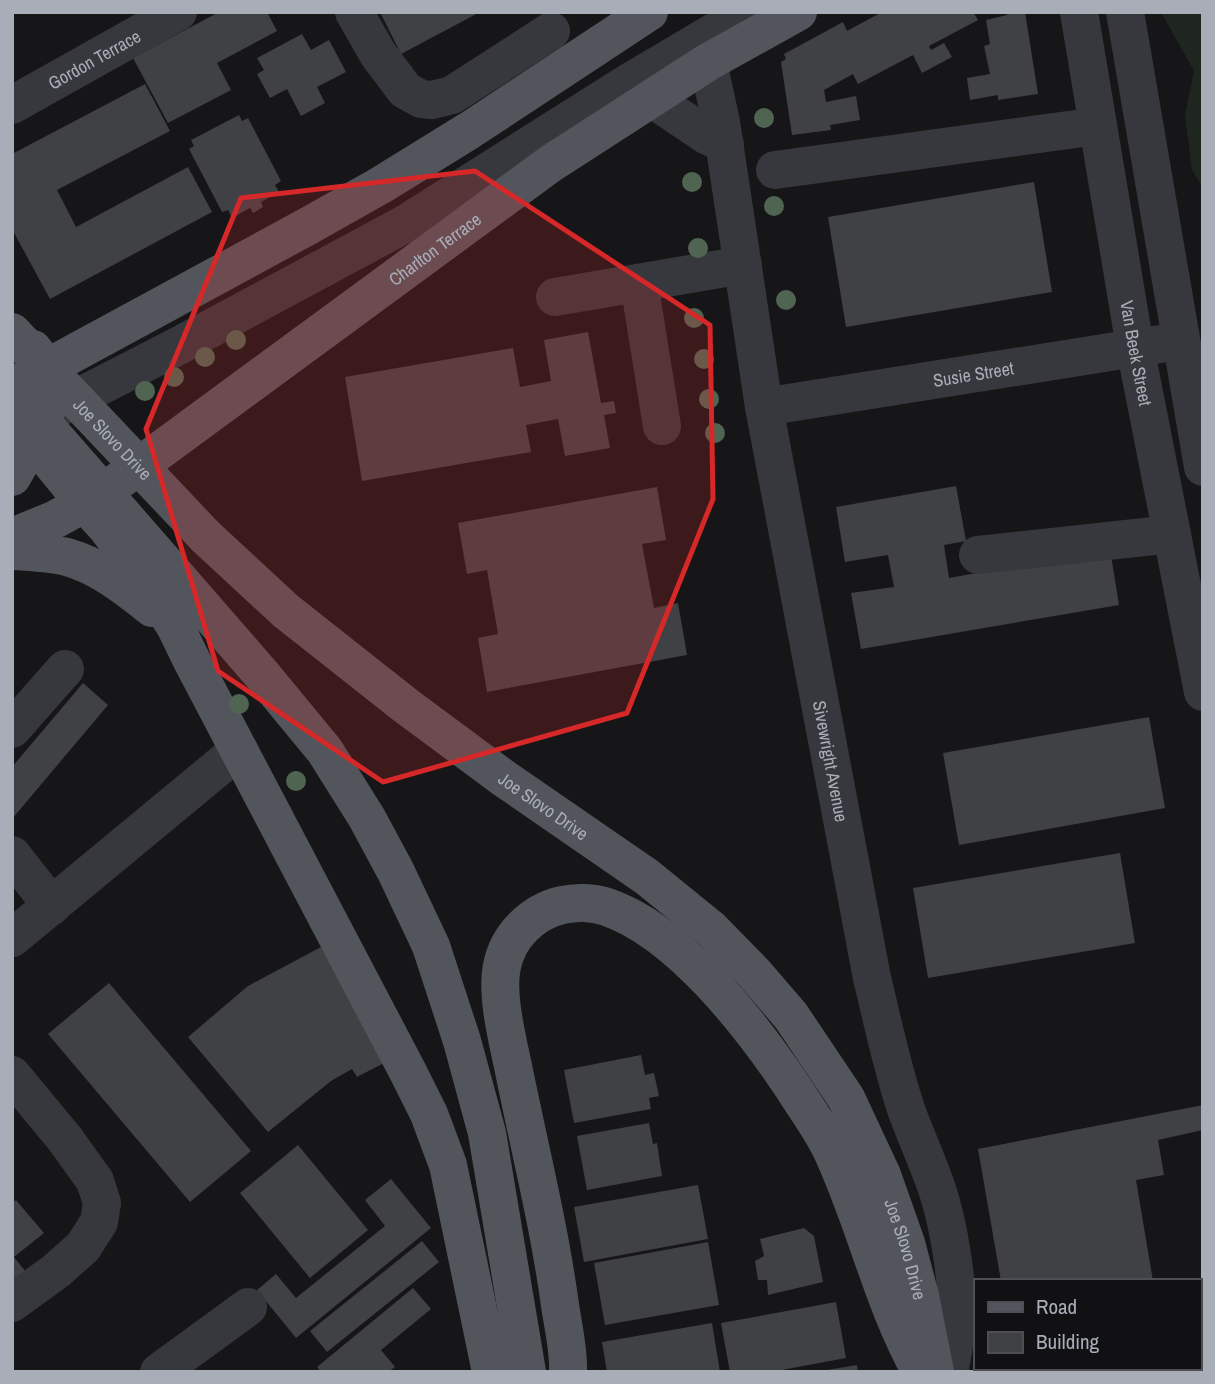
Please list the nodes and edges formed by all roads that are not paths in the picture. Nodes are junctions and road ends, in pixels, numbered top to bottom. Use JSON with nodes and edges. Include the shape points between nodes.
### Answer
{"nodes":[{"id":1,"x":178,"y":12,"type":"edge"},
{"id":2,"x":354,"y":12,"type":"edge"},
{"id":3,"x":649,"y":12,"type":"edge"},
{"id":4,"x":713,"y":12,"type":"edge"},
{"id":5,"x":748,"y":12,"type":"edge"},
{"id":6,"x":798,"y":12,"type":"edge"},
{"id":7,"x":1079,"y":12,"type":"edge"},
{"id":8,"x":1125,"y":12,"type":"edge"},
{"id":9,"x":551,"y":31,"type":"dead end"},
{"id":10,"x":708,"y":62,"type":"junction"},
{"id":11,"x":651,"y":98,"type":"junction"},
{"id":12,"x":12,"y":105,"type":"edge"},
{"id":13,"x":1098,"y":126,"type":"junction"},
{"id":14,"x":725,"y":144,"type":"junction"},
{"id":15,"x":775,"y":170,"type":"dead end"},
{"id":16,"x":743,"y":265,"type":"junction"},
{"id":17,"x":639,"y":283,"type":"junction"},
{"id":18,"x":555,"y":298,"type":"dead end"},
{"id":19,"x":12,"y":323,"type":"edge"},
{"id":20,"x":12,"y":332,"type":"edge"},
{"id":21,"x":1182,"y":341,"type":"junction"},
{"id":22,"x":1135,"y":347,"type":"junction"},
{"id":23,"x":764,"y":407,"type":"junction"},
{"id":24,"x":26,"y":408,"type":"edge"},
{"id":25,"x":662,"y":426,"type":"dead end"},
{"id":26,"x":1203,"y":467,"type":"edge"},
{"id":27,"x":12,"y":477,"type":"edge"},
{"id":28,"x":85,"y":504,"type":"junction"},
{"id":29,"x":12,"y":537,"type":"edge"},
{"id":30,"x":1184,"y":550,"type":"edge"},
{"id":31,"x":12,"y":551,"type":"edge"},
{"id":32,"x":978,"y":555,"type":"dead end"},
{"id":33,"x":175,"y":626,"type":"junction"},
{"id":34,"x":65,"y":668,"type":"dead end"},
{"id":35,"x":1203,"y":692,"type":"edge"},
{"id":36,"x":12,"y":729,"type":"edge"},
{"id":37,"x":239,"y":750,"type":"junction"},
{"id":38,"x":12,"y":855,"type":"edge"},
{"id":39,"x":52,"y":906,"type":"junction"},
{"id":40,"x":12,"y":938,"type":"edge"},
{"id":41,"x":12,"y":1075,"type":"edge"},
{"id":42,"x":12,"y":1303,"type":"edge"},
{"id":43,"x":248,"y":1307,"type":"dead end"},
{"id":44,"x":159,"y":1372,"type":"edge"},
{"id":45,"x":491,"y":1372,"type":"edge"},
{"id":46,"x":527,"y":1372,"type":"edge"},
{"id":47,"x":568,"y":1372,"type":"edge"},
{"id":48,"x":921,"y":1372,"type":"edge"},
{"id":49,"x":934,"y":1372,"type":"edge"},
{"id":50,"x":949,"y":1372,"type":"edge"}],
"edges":[{"from":1,"to":12,"type":"street","name":"Gordon Terrace"},
{"from":2,"to":9,"type":"street","via":[[405,90],[421,99],[452,95]]},
{"from":3,"to":24,"type":"main road","via":[[470,130],[310,225]]},
{"from":4,"to":24,"type":"street","via":[[390,211],[85,371]]},
{"from":5,"to":24,"type":"street","via":[[405,224],[180,345]]},
{"from":6,"to":10,"type":"main road","name":"Charlton Terrace"},
{"from":7,"to":13,"type":"street","name":"Van Beek Street"},
{"from":8,"to":21,"type":"street"},
{"from":10,"to":11,"type":"main road","name":"Charlton Terrace"},
{"from":10,"to":14,"type":"street","name":"Sivewright Avenue"},
{"from":11,"to":14,"type":"street"},
{"from":11,"to":28,"type":"main road","name":"Charlton Terrace","via":[[539,172]]},
{"from":13,"to":15,"type":"street"},
{"from":13,"to":22,"type":"street","name":"Van Beek Street"},
{"from":14,"to":16,"type":"street","name":"Sivewright Avenue"},
{"from":16,"to":17,"type":"street"},
{"from":16,"to":23,"type":"street","name":"Sivewright Avenue"},
{"from":17,"to":18,"type":"street"},
{"from":17,"to":25,"type":"street"},
{"from":19,"to":24,"type":"main road"},
{"from":20,"to":49,"type":"main road","name":"Joe Slovo Drive","bridge":true,"via":[[206,537],[286,611],[502,777],[647,877],[711,929],[754,973],[792,1016],[846,1098],[882,1175],[906,1242]]},
{"from":21,"to":22,"type":"street","name":"Susie Street"},
{"from":21,"to":26,"type":"street"},
{"from":22,"to":23,"type":"street","name":"Susie Street"},
{"from":22,"to":30,"type":"street","name":"Van Beek Street"},
{"from":23,"to":50,"type":"street","name":"Sivewright Avenue","via":[[872,978],[891,1059],[938,1193],[949,1239],[957,1314]]},
{"from":24,"to":27,"type":"main road"},
{"from":24,"to":28,"type":"main road"},
{"from":24,"to":46,"type":"main road","bridge":true,"via":[[325,751],[396,872],[431,946],[487,1133]]},
{"from":28,"to":29,"type":"main road","name":"Charlton Terrace"},
{"from":28,"to":33,"type":"main road"},
{"from":30,"to":32,"type":"street"},
{"from":30,"to":35,"type":"street","name":"Van Beek Street"},
{"from":31,"to":33,"type":"main road","via":[[67,557],[94,568]]},
{"from":33,"to":37,"type":"main road"},
{"from":34,"to":36,"type":"street"},
{"from":37,"to":39,"type":"street"},
{"from":37,"to":45,"type":"main road","via":[[429,1114],[448,1166]]},
{"from":38,"to":39,"type":"street"},
{"from":39,"to":40,"type":"street"},
{"from":41,"to":42,"type":"street","via":[[95,1181],[102,1203],[99,1222],[83,1247]]},
{"from":43,"to":44,"type":"street"},
{"from":47,"to":48,"type":"main road","via":[[553,1256],[502,1011],[501,967],[522,926],[562,905],[587,903],[606,906],[642,924],[684,956],[778,1065],[830,1146],[895,1320]]}]}
